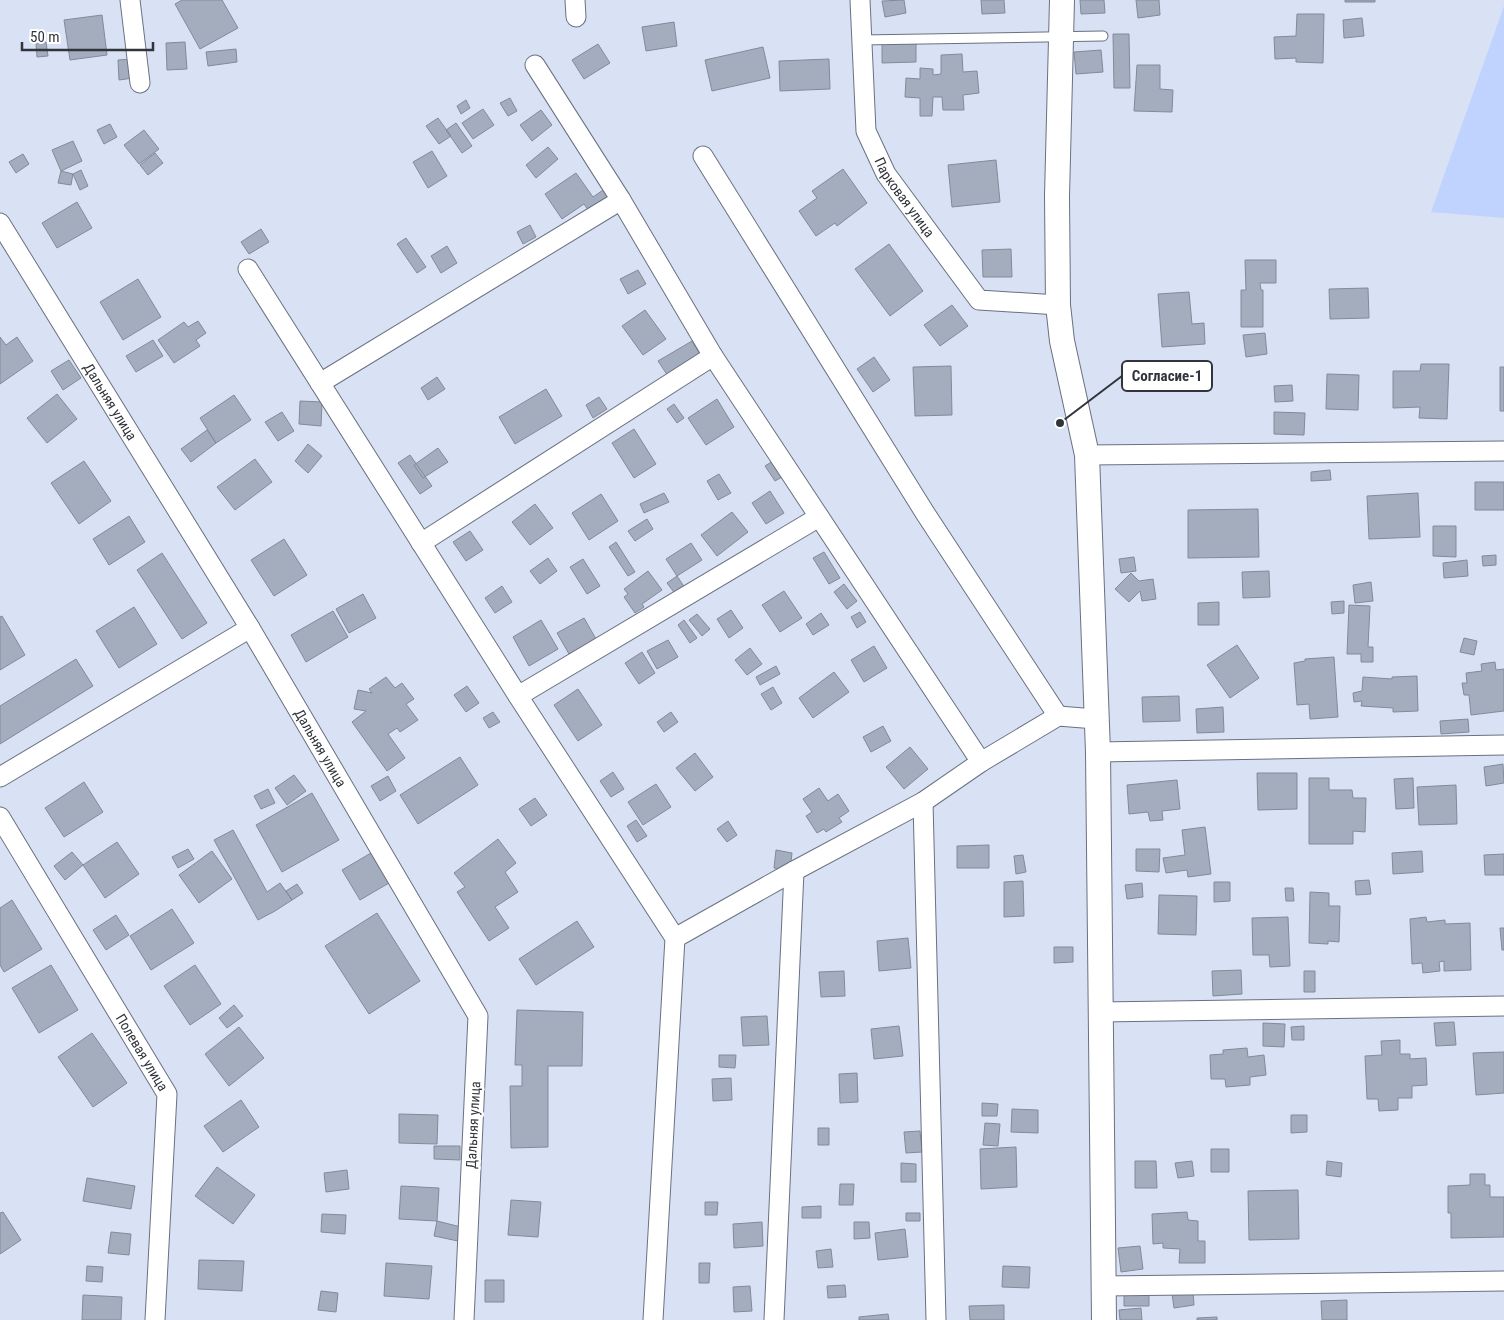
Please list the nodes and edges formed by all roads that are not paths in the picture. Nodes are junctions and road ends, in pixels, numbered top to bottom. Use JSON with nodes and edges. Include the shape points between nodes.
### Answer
{"nodes":[{"id":1,"x":130,"y":0,"type":"edge"},
{"id":2,"x":860,"y":0,"type":"edge"},
{"id":3,"x":1062,"y":0,"type":"edge"},
{"id":4,"x":1103,"y":36,"type":"dead end"},
{"id":5,"x":1062,"y":37,"type":"junction"},
{"id":6,"x":861,"y":40,"type":"junction"},
{"id":7,"x":535,"y":64,"type":"dead end"},
{"id":8,"x":140,"y":83,"type":"dead end"},
{"id":9,"x":703,"y":156,"type":"dead end"},
{"id":10,"x":621,"y":200,"type":"junction"},
{"id":11,"x":0,"y":223,"type":"edge"},
{"id":12,"x":248,"y":269,"type":"dead end"},
{"id":13,"x":1058,"y":304,"type":"junction"},
{"id":14,"x":713,"y":356,"type":"junction"},
{"id":15,"x":320,"y":383,"type":"junction"},
{"id":16,"x":1504,"y":451,"type":"edge"},
{"id":17,"x":1087,"y":455,"type":"junction"},
{"id":18,"x":818,"y":517,"type":"junction"},
{"id":19,"x":421,"y":543,"type":"junction"},
{"id":20,"x":250,"y":628,"type":"junction"},
{"id":21,"x":518,"y":696,"type":"junction"},
{"id":22,"x":1058,"y":716,"type":"junction"},
{"id":23,"x":1096,"y":719,"type":"junction"},
{"id":24,"x":1504,"y":745,"type":"edge"},
{"id":25,"x":1098,"y":752,"type":"junction"},
{"id":26,"x":981,"y":762,"type":"junction"},
{"id":27,"x":0,"y":777,"type":"edge"},
{"id":28,"x":923,"y":802,"type":"junction"},
{"id":29,"x":0,"y":817,"type":"edge"},
{"id":30,"x":794,"y":871,"type":"junction"},
{"id":31,"x":675,"y":938,"type":"junction"},
{"id":32,"x":1504,"y":1006,"type":"edge"},
{"id":33,"x":1100,"y":1012,"type":"junction"},
{"id":34,"x":1504,"y":1281,"type":"edge"},
{"id":35,"x":1104,"y":1286,"type":"junction"},
{"id":36,"x":155,"y":1320,"type":"edge"},
{"id":37,"x":464,"y":1320,"type":"edge"},
{"id":38,"x":653,"y":1320,"type":"edge"},
{"id":39,"x":774,"y":1320,"type":"edge"},
{"id":40,"x":936,"y":1320,"type":"edge"},
{"id":41,"x":1104,"y":1320,"type":"edge"}],
"edges":[{"from":1,"to":8,"type":"street"},
{"from":2,"to":6,"type":"street","name":"Парковая улица"},
{"from":3,"to":5,"type":"street"},
{"from":4,"to":5,"type":"lane"},
{"from":5,"to":6,"type":"lane"},
{"from":5,"to":13,"type":"street","via":[[1057,196]]},
{"from":6,"to":13,"type":"street","name":"Парковая улица","via":[[866,132],[886,174],[979,300]]},
{"from":7,"to":10,"type":"street"},
{"from":9,"to":22,"type":"street","via":[[925,513]]},
{"from":10,"to":14,"type":"street"},
{"from":10,"to":15,"type":"street"},
{"from":11,"to":20,"type":"street","name":"Дальняя улица"},
{"from":12,"to":15,"type":"street"},
{"from":13,"to":17,"type":"street","via":[[1062,341]]},
{"from":14,"to":18,"type":"street"},
{"from":14,"to":19,"type":"street"},
{"from":15,"to":19,"type":"street"},
{"from":16,"to":17,"type":"street"},
{"from":17,"to":23,"type":"street"},
{"from":18,"to":21,"type":"street"},
{"from":18,"to":26,"type":"street"},
{"from":19,"to":21,"type":"street"},
{"from":20,"to":27,"type":"street"},
{"from":20,"to":37,"type":"street","name":"Дальняя улица","via":[[478,1016]]},
{"from":21,"to":31,"type":"street"},
{"from":22,"to":23,"type":"street"},
{"from":22,"to":26,"type":"street"},
{"from":23,"to":25,"type":"street"},
{"from":24,"to":25,"type":"street"},
{"from":25,"to":33,"type":"street"},
{"from":26,"to":28,"type":"street"},
{"from":28,"to":30,"type":"street"},
{"from":28,"to":40,"type":"street"},
{"from":29,"to":36,"type":"street","name":"Полевая улица","via":[[167,1094]]},
{"from":30,"to":31,"type":"street"},
{"from":30,"to":39,"type":"street"},
{"from":31,"to":38,"type":"street"},
{"from":32,"to":33,"type":"street"},
{"from":33,"to":35,"type":"street"},
{"from":34,"to":35,"type":"street"},
{"from":35,"to":41,"type":"street"}]}
